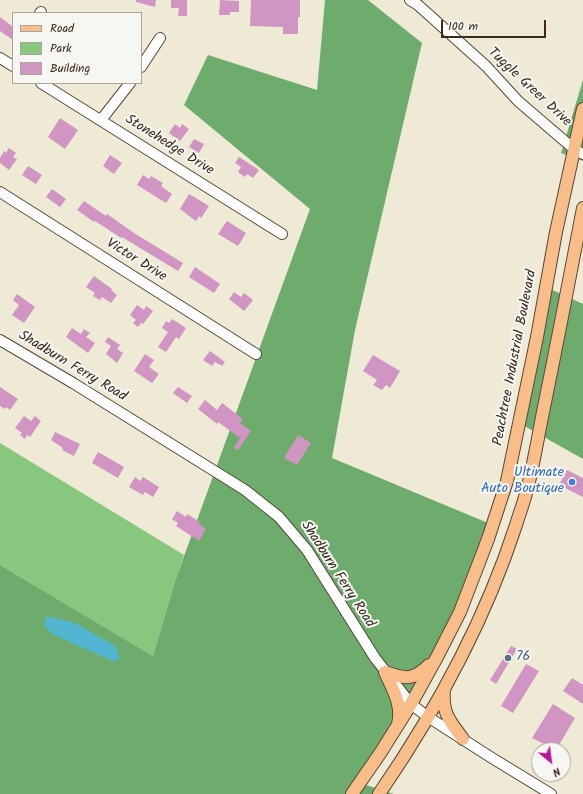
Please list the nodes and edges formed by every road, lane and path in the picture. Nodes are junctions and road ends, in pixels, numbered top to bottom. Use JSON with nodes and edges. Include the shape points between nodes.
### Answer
{"nodes":[{"id":1,"x":410,"y":0,"type":"edge"},
{"id":2,"x":160,"y":38,"type":"dead end"},
{"id":3,"x":0,"y":58,"type":"edge"},
{"id":4,"x":12,"y":65,"type":"edge"},
{"id":5,"x":142,"y":65,"type":"edge"},
{"id":6,"x":43,"y":84,"type":"edge"},
{"id":7,"x":129,"y":84,"type":"edge"},
{"id":8,"x":583,"y":109,"type":"edge"},
{"id":9,"x":101,"y":120,"type":"junction"},
{"id":10,"x":578,"y":152,"type":"edge"},
{"id":11,"x":0,"y":192,"type":"edge"},
{"id":12,"x":583,"y":208,"type":"edge"},
{"id":13,"x":282,"y":234,"type":"dead end"},
{"id":14,"x":0,"y":340,"type":"edge"},
{"id":15,"x":256,"y":354,"type":"dead end"},
{"id":16,"x":437,"y":657,"type":"junction"},
{"id":17,"x":385,"y":672,"type":"junction"},
{"id":18,"x":444,"y":689,"type":"junction"},
{"id":19,"x":411,"y":704,"type":"junction"},
{"id":20,"x":428,"y":717,"type":"junction"},
{"id":21,"x":396,"y":727,"type":"junction"},
{"id":22,"x":463,"y":740,"type":"junction"},
{"id":23,"x":352,"y":794,"type":"edge"},
{"id":24,"x":379,"y":794,"type":"edge"},
{"id":25,"x":551,"y":794,"type":"edge"}],
"edges":[{"from":1,"to":10,"type":"street","name":"Tuggle Greer Drive","via":[[486,66],[518,101]]},
{"from":2,"to":5,"type":"street"},
{"from":3,"to":4,"type":"street"},
{"from":6,"to":9,"type":"street","name":"Stonehedge Drive"},
{"from":7,"to":9,"type":"street"},
{"from":8,"to":10,"type":"main road","name":"Peachtree Industrial Boulevard"},
{"from":9,"to":13,"type":"street","name":"Stonehedge Drive"},
{"from":10,"to":16,"type":"main road","name":"Peachtree Industrial Boulevard","via":[[556,232],[507,481],[460,612]]},
{"from":11,"to":15,"type":"street","name":"Victor Drive"},
{"from":12,"to":18,"type":"main road","via":[[528,487],[509,546],[482,614]]},
{"from":14,"to":17,"type":"street","name":"Shadburn Ferry Road","via":[[239,486],[279,517],[307,550]]},
{"from":16,"to":17,"type":"main road","via":[[416,676],[408,678]]},
{"from":16,"to":19,"type":"main road","name":"Peachtree Industrial Boulevard"},
{"from":17,"to":19,"type":"street","name":"Shadburn Ferry Road"},
{"from":17,"to":21,"type":"main road","via":[[400,712]]},
{"from":18,"to":20,"type":"main road"},
{"from":18,"to":22,"type":"main road","via":[[445,713]]},
{"from":19,"to":20,"type":"street","name":"Shadburn Ferry Road"},
{"from":19,"to":21,"type":"main road","name":"Peachtree Industrial Boulevard"},
{"from":20,"to":22,"type":"street","name":"Shadburn Ferry Road"},
{"from":20,"to":24,"type":"main road"},
{"from":21,"to":23,"type":"main road","name":"Peachtree Industrial Boulevard","via":[[382,752]]},
{"from":22,"to":25,"type":"street","name":"Shadburn Ferry Road"}]}
